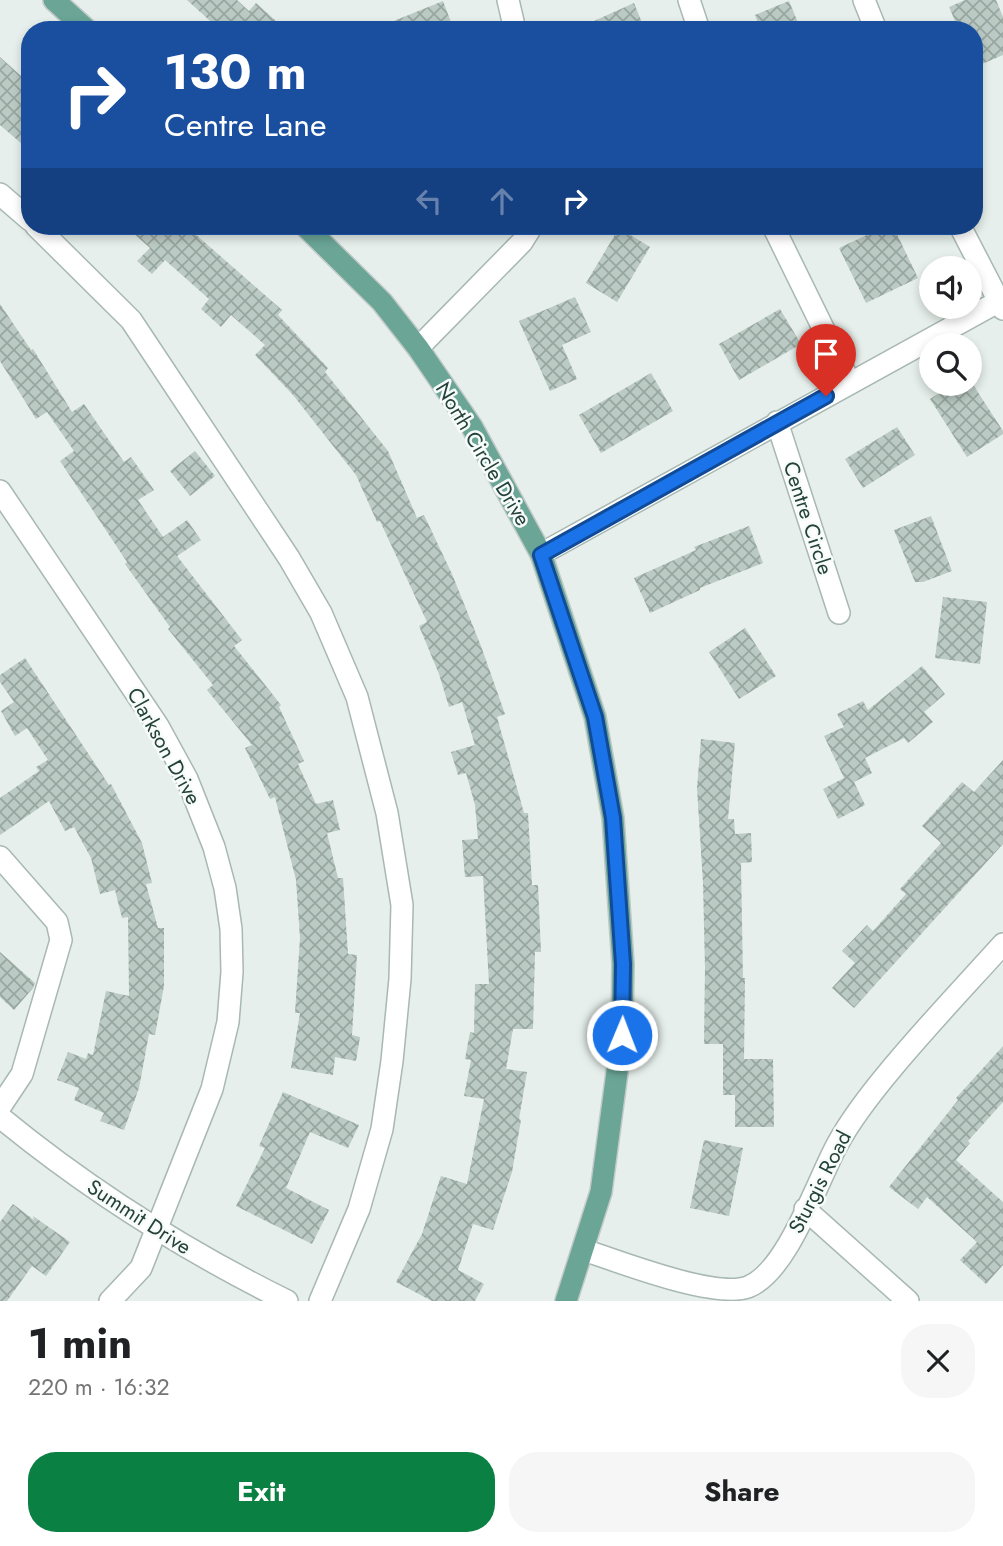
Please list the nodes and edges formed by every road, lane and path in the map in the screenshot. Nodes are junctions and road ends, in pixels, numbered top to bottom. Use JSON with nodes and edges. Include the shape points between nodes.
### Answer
{"nodes":[{"id":1,"x":54,"y":0,"type":"edge"},
{"id":2,"x":508,"y":0,"type":"edge"},
{"id":3,"x":689,"y":0,"type":"edge"},
{"id":4,"x":864,"y":0,"type":"edge"},
{"id":5,"x":77,"y":21,"type":"edge"},
{"id":6,"x":513,"y":21,"type":"edge"},
{"id":7,"x":696,"y":21,"type":"edge"},
{"id":8,"x":872,"y":21,"type":"edge"},
{"id":9,"x":0,"y":194,"type":"edge"},
{"id":10,"x":21,"y":212,"type":"edge"},
{"id":11,"x":45,"y":235,"type":"edge"},
{"id":12,"x":314,"y":235,"type":"edge"},
{"id":13,"x":527,"y":235,"type":"edge"},
{"id":14,"x":777,"y":235,"type":"edge"},
{"id":15,"x":965,"y":235,"type":"edge"},
{"id":16,"x":1002,"y":303,"type":"edge"},
{"id":17,"x":418,"y":348,"type":"junction"},
{"id":18,"x":850,"y":383,"type":"junction"},
{"id":19,"x":777,"y":422,"type":"junction"},
{"id":20,"x":0,"y":491,"type":"edge"},
{"id":21,"x":541,"y":555,"type":"junction"},
{"id":22,"x":839,"y":613,"type":"dead end"},
{"id":23,"x":0,"y":857,"type":"edge"},
{"id":24,"x":1003,"y":944,"type":"edge"},
{"id":25,"x":0,"y":1107,"type":"edge"},
{"id":26,"x":0,"y":1117,"type":"edge"},
{"id":27,"x":805,"y":1209,"type":"junction"},
{"id":28,"x":155,"y":1229,"type":"junction"},
{"id":29,"x":584,"y":1250,"type":"junction"},
{"id":30,"x":110,"y":1301,"type":"edge"},
{"id":31,"x":288,"y":1301,"type":"edge"},
{"id":32,"x":320,"y":1301,"type":"edge"},
{"id":33,"x":566,"y":1301,"type":"edge"},
{"id":34,"x":908,"y":1301,"type":"edge"}],
"edges":[{"from":1,"to":5,"type":"main road"},
{"from":2,"to":6,"type":"street"},
{"from":3,"to":7,"type":"street"},
{"from":4,"to":8,"type":"street"},
{"from":9,"to":10,"type":"street"},
{"from":11,"to":32,"type":"street","via":[[131,320],[289,558],[321,613],[357,697],[387,813],[402,905],[392,1062],[382,1129],[359,1209]]},
{"from":12,"to":17,"type":"main road","name":"North Circle Drive","via":[[382,302]]},
{"from":13,"to":17,"type":"street"},
{"from":14,"to":18,"type":"street"},
{"from":15,"to":16,"type":"street"},
{"from":16,"to":18,"type":"street"},
{"from":17,"to":21,"type":"main road","name":"North Circle Drive","via":[[472,427]]},
{"from":18,"to":19,"type":"street"},
{"from":19,"to":21,"type":"street"},
{"from":19,"to":22,"type":"street","name":"Centre Circle"},
{"from":20,"to":28,"type":"street","name":"Clarkson Drive","via":[[168,745],[201,811],[225,888],[232,972],[222,1055]]},
{"from":21,"to":29,"type":"main road","name":"North Circle Drive","via":[[595,717],[613,818],[623,964],[622,1035],[601,1192]]},
{"from":23,"to":25,"type":"street","via":[[57,922],[61,940],[22,1074]]},
{"from":24,"to":27,"type":"street","name":"Sturgis Road","via":[[872,1092],[838,1143]]},
{"from":26,"to":28,"type":"street","name":"Summit Drive","via":[[88,1185]]},
{"from":27,"to":29,"type":"street","name":"Sturgis Road","via":[[774,1267],[760,1282],[745,1288],[726,1291],[701,1286]]},
{"from":27,"to":34,"type":"street"},
{"from":28,"to":30,"type":"street","name":"Clarkson Drive","via":[[141,1268]]},
{"from":28,"to":31,"type":"street","name":"Summit Drive"},
{"from":29,"to":33,"type":"main road","name":"North Circle Drive"}]}
